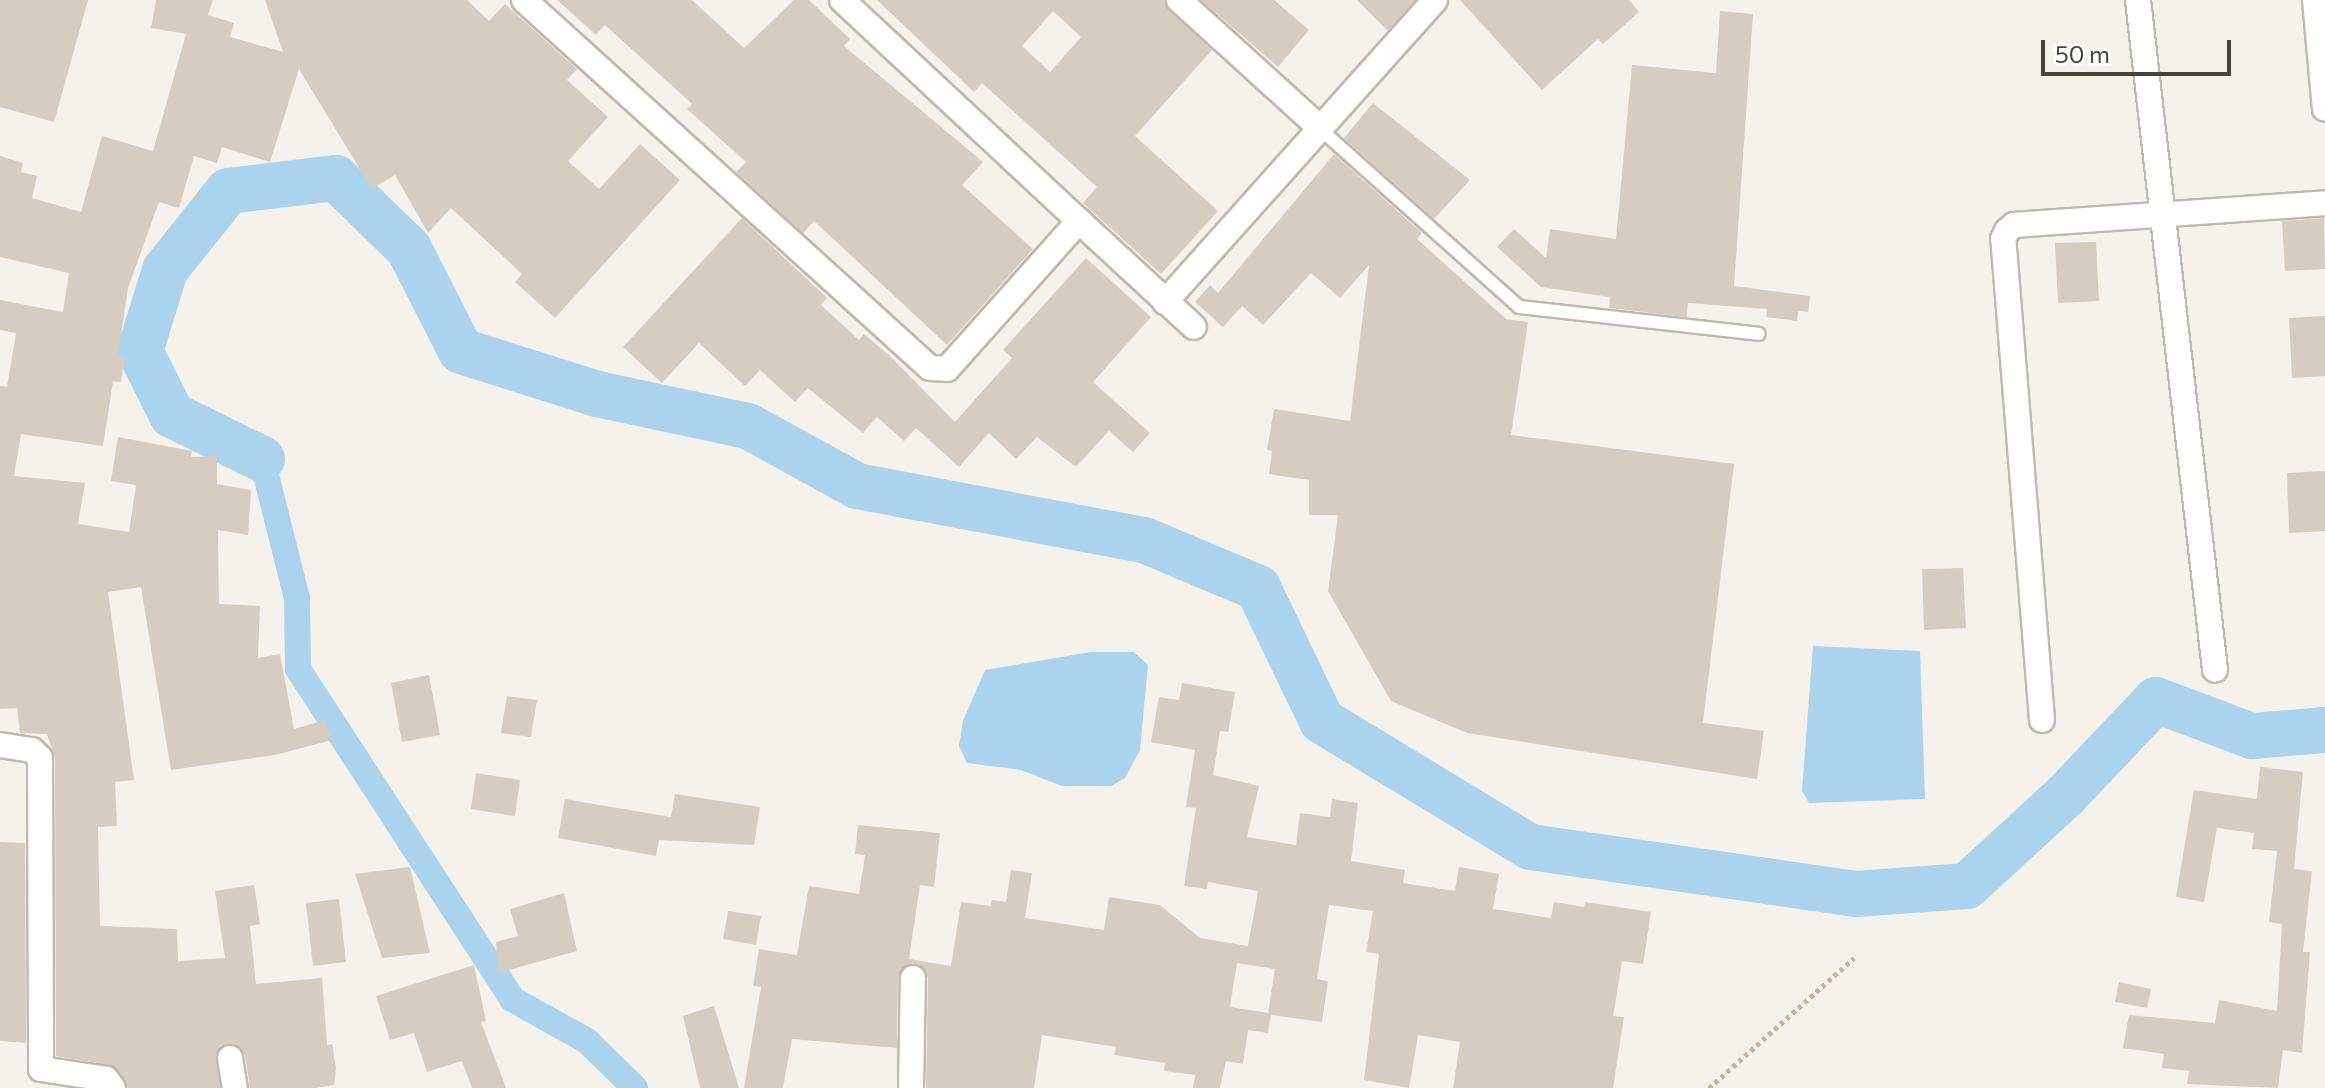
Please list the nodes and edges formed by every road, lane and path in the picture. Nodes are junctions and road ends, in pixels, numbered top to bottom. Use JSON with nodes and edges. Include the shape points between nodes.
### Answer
{"nodes":[{"id":1,"x":524,"y":0,"type":"edge"},
{"id":2,"x":842,"y":0,"type":"edge"},
{"id":3,"x":1179,"y":0,"type":"edge"},
{"id":4,"x":1435,"y":0,"type":"edge"},
{"id":5,"x":2138,"y":0,"type":"edge"},
{"id":6,"x":2315,"y":0,"type":"edge"},
{"id":7,"x":2325,"y":10,"type":"edge"},
{"id":8,"x":2325,"y":109,"type":"edge"},
{"id":9,"x":1318,"y":126,"type":"junction"},
{"id":10,"x":2325,"y":203,"type":"edge"},
{"id":11,"x":2163,"y":217,"type":"junction"},
{"id":12,"x":1079,"y":221,"type":"junction"},
{"id":13,"x":1165,"y":302,"type":"junction"},
{"id":14,"x":1194,"y":327,"type":"dead end"},
{"id":15,"x":1758,"y":334,"type":"dead end"},
{"id":16,"x":2215,"y":670,"type":"dead end"},
{"id":17,"x":2042,"y":720,"type":"dead end"},
{"id":18,"x":0,"y":745,"type":"edge"},
{"id":19,"x":1854,"y":958,"type":"dead end"},
{"id":20,"x":913,"y":978,"type":"dead end"},
{"id":21,"x":230,"y":1058,"type":"dead end"},
{"id":22,"x":40,"y":1079,"type":"edge"},
{"id":23,"x":113,"y":1088,"type":"edge"},
{"id":24,"x":235,"y":1088,"type":"edge"},
{"id":25,"x":911,"y":1088,"type":"edge"},
{"id":26,"x":1709,"y":1088,"type":"edge"}],
"edges":[{"from":1,"to":12,"type":"street","via":[[930,368],[947,369]]},
{"from":2,"to":12,"type":"street"},
{"from":3,"to":9,"type":"street"},
{"from":4,"to":9,"type":"street"},
{"from":5,"to":11,"type":"street"},
{"from":6,"to":7,"type":"street"},
{"from":6,"to":8,"type":"street"},
{"from":9,"to":13,"type":"street"},
{"from":9,"to":15,"type":"lane","via":[[1519,307]]},
{"from":10,"to":11,"type":"street"},
{"from":11,"to":16,"type":"street"},
{"from":11,"to":17,"type":"street","via":[[2014,225],[2003,239]]},
{"from":12,"to":13,"type":"street"},
{"from":13,"to":14,"type":"street"},
{"from":18,"to":22,"type":"street","via":[[32,750],[40,758]]},
{"from":19,"to":26,"type":"path"},
{"from":20,"to":25,"type":"street"},
{"from":21,"to":24,"type":"street"},
{"from":22,"to":23,"type":"street","via":[[106,1079]]}]}
